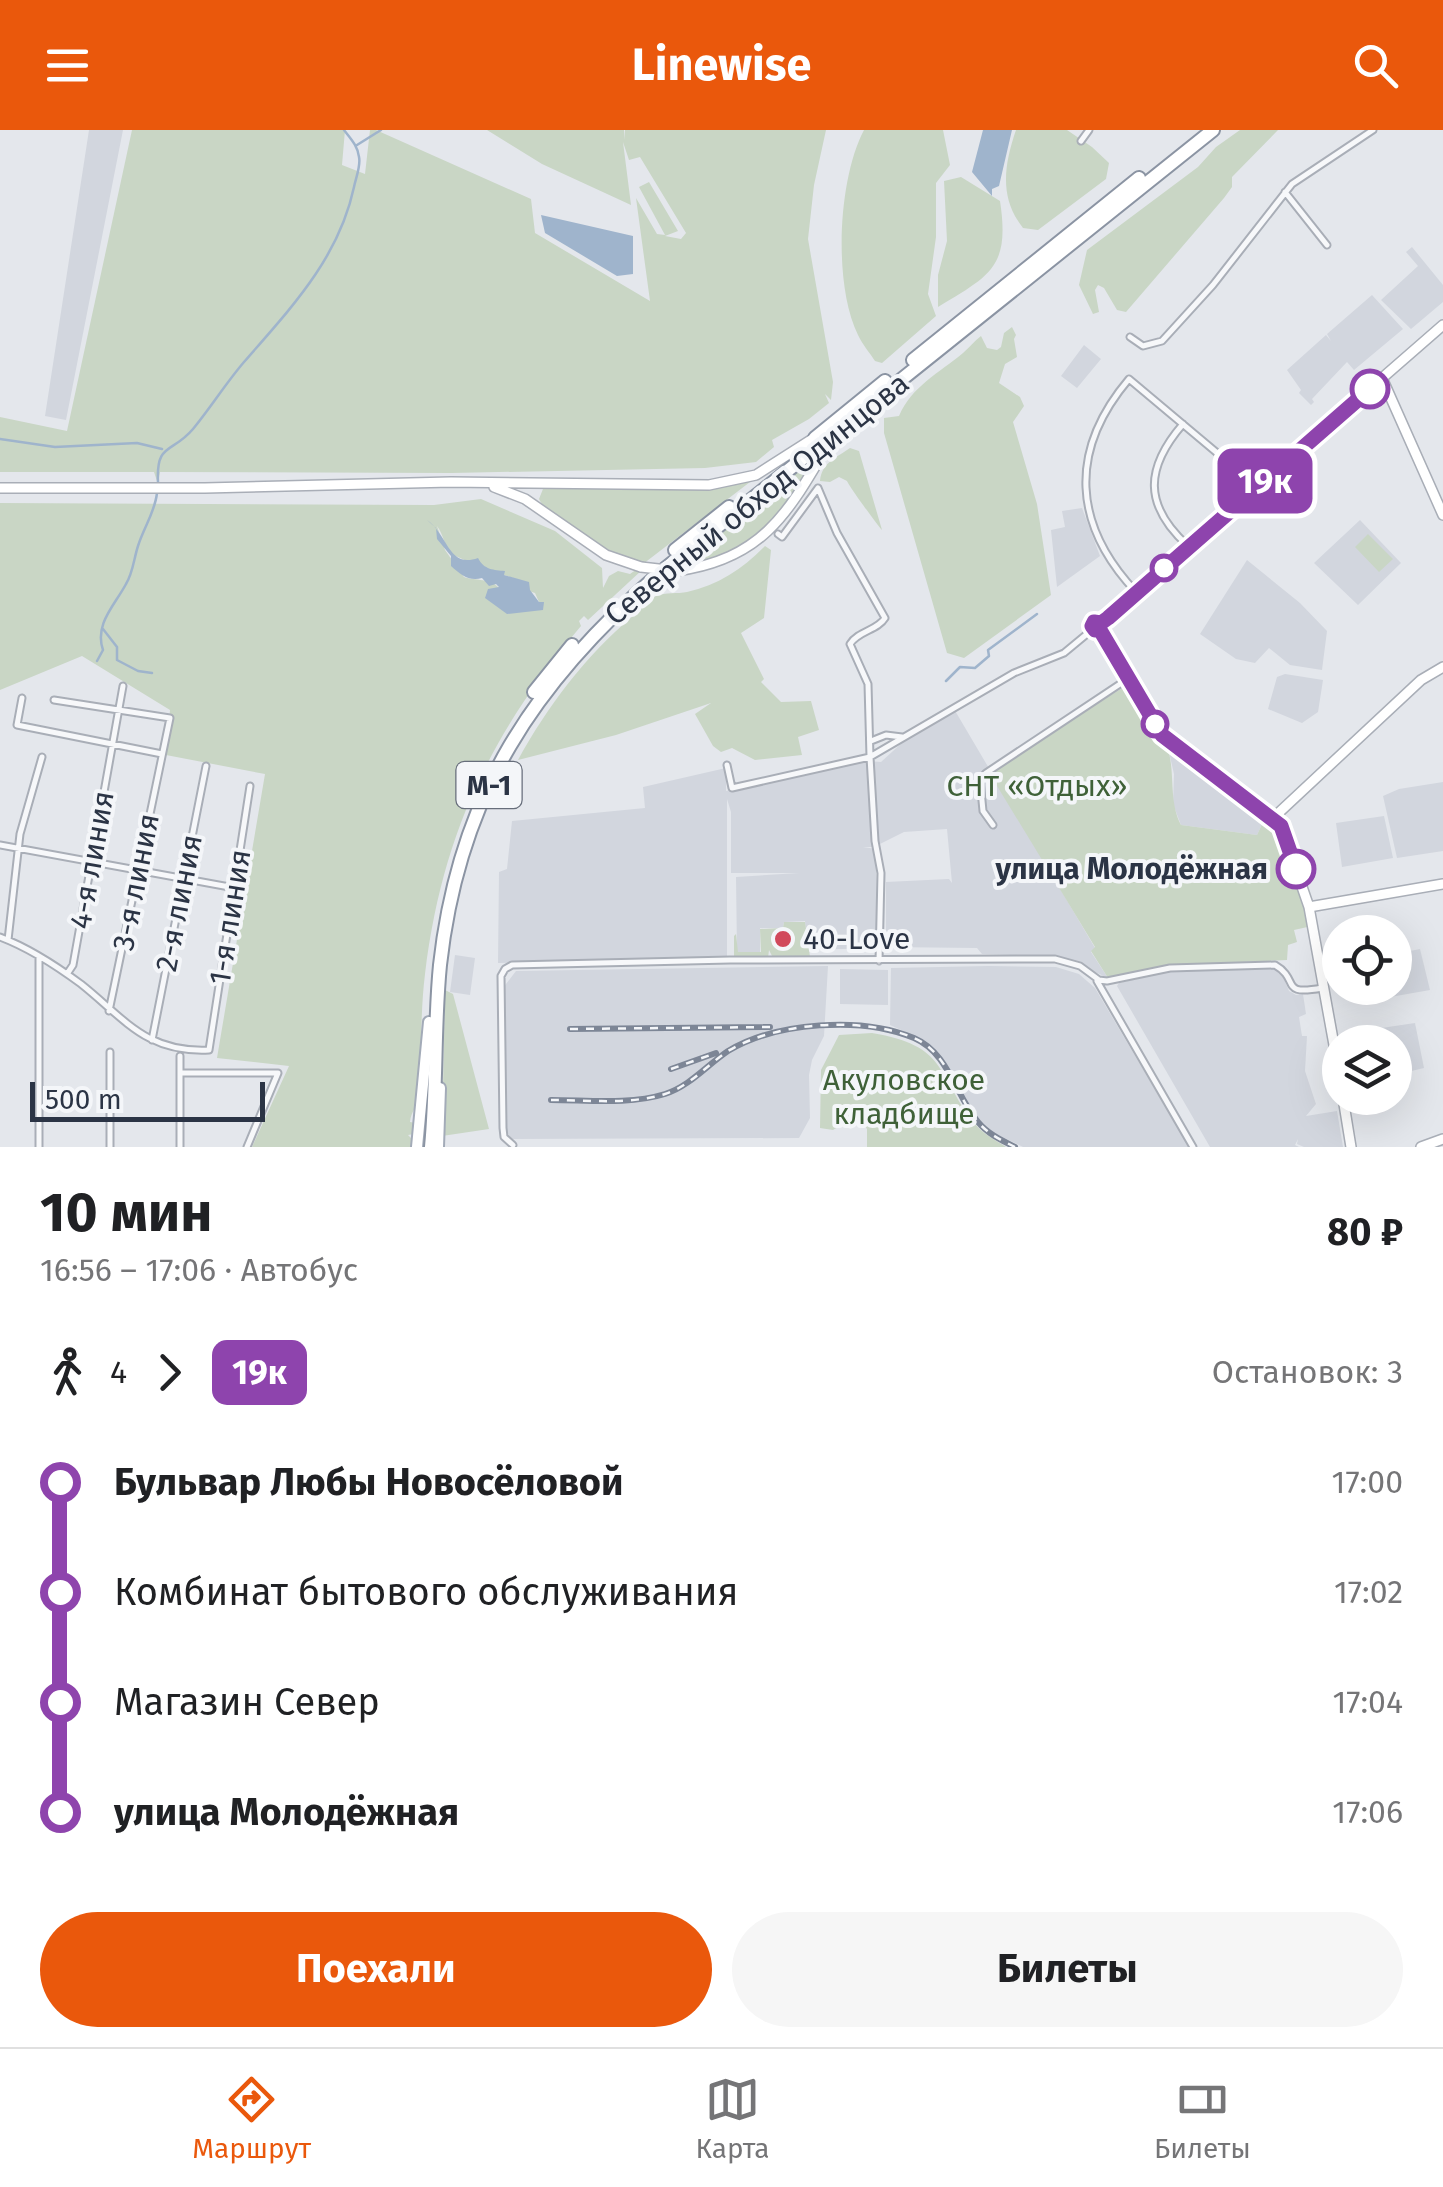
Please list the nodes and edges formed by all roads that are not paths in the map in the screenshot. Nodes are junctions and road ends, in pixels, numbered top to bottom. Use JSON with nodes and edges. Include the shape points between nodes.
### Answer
{"nodes":[{"id":1,"x":1089,"y":130,"type":"edge"},
{"id":2,"x":1214,"y":130,"type":"edge"},
{"id":3,"x":1373,"y":130,"type":"edge"},
{"id":4,"x":1199,"y":136,"type":"edge"},
{"id":5,"x":1082,"y":141,"type":"dead end"},
{"id":6,"x":1284,"y":192,"type":"junction"},
{"id":7,"x":1327,"y":245,"type":"dead end"},
{"id":8,"x":1443,"y":325,"type":"edge"},
{"id":9,"x":1130,"y":337,"type":"dead end"},
{"id":10,"x":1382,"y":378,"type":"junction"},
{"id":11,"x":1182,"y":424,"type":"junction"},
{"id":12,"x":834,"y":434,"type":"junction"},
{"id":13,"x":817,"y":436,"type":"junction"},
{"id":14,"x":452,"y":482,"type":"junction"},
{"id":15,"x":554,"y":483,"type":"junction"},
{"id":16,"x":0,"y":488,"type":"edge"},
{"id":17,"x":1253,"y":491,"type":"junction"},
{"id":18,"x":543,"y":512,"type":"junction"},
{"id":19,"x":784,"y":516,"type":"junction"},
{"id":20,"x":1443,"y":516,"type":"edge"},
{"id":21,"x":780,"y":536,"type":"junction"},
{"id":22,"x":750,"y":546,"type":"junction"},
{"id":23,"x":1189,"y":547,"type":"junction"},
{"id":24,"x":1137,"y":592,"type":"junction"},
{"id":25,"x":1098,"y":627,"type":"junction"},
{"id":26,"x":1443,"y":667,"type":"edge"},
{"id":27,"x":1129,"y":678,"type":"junction"},
{"id":28,"x":123,"y":686,"type":"dead end"},
{"id":29,"x":22,"y":698,"type":"dead end"},
{"id":30,"x":54,"y":700,"type":"dead end"},
{"id":31,"x":117,"y":710,"type":"junction"},
{"id":32,"x":908,"y":736,"type":"junction"},
{"id":33,"x":871,"y":742,"type":"junction"},
{"id":34,"x":112,"y":744,"type":"junction"},
{"id":35,"x":162,"y":754,"type":"junction"},
{"id":36,"x":42,"y":757,"type":"dead end"},
{"id":37,"x":870,"y":757,"type":"junction"},
{"id":38,"x":726,"y":764,"type":"dead end"},
{"id":39,"x":206,"y":766,"type":"dead end"},
{"id":40,"x":250,"y":786,"type":"dead end"},
{"id":41,"x":1284,"y":808,"type":"junction"},
{"id":42,"x":1272,"y":819,"type":"junction"},
{"id":43,"x":994,"y":826,"type":"dead end"},
{"id":44,"x":1283,"y":832,"type":"junction"},
{"id":45,"x":0,"y":845,"type":"edge"},
{"id":46,"x":20,"y":848,"type":"junction"},
{"id":47,"x":91,"y":862,"type":"junction"},
{"id":48,"x":138,"y":870,"type":"junction"},
{"id":49,"x":183,"y":878,"type":"junction"},
{"id":50,"x":1443,"y":884,"type":"edge"},
{"id":51,"x":235,"y":888,"type":"junction"},
{"id":52,"x":1309,"y":907,"type":"junction"},
{"id":53,"x":0,"y":937,"type":"edge"},
{"id":54,"x":8,"y":940,"type":"junction"},
{"id":55,"x":39,"y":958,"type":"junction"},
{"id":56,"x":878,"y":960,"type":"junction"},
{"id":57,"x":1322,"y":973,"type":"edge"},
{"id":58,"x":67,"y":974,"type":"junction"},
{"id":59,"x":1096,"y":978,"type":"junction"},
{"id":60,"x":1322,"y":988,"type":"edge"},
{"id":61,"x":109,"y":1011,"type":"junction"},
{"id":62,"x":433,"y":1022,"type":"junction"},
{"id":63,"x":152,"y":1040,"type":"junction"},
{"id":64,"x":110,"y":1052,"type":"dead end"},
{"id":65,"x":180,"y":1056,"type":"dead end"},
{"id":66,"x":180,"y":1073,"type":"junction"},
{"id":67,"x":1347,"y":1115,"type":"edge"},
{"id":68,"x":1443,"y":1139,"type":"edge"},
{"id":69,"x":428,"y":1143,"type":"edge"},
{"id":70,"x":512,"y":1145,"type":"edge"},
{"id":71,"x":1353,"y":1145,"type":"edge"},
{"id":72,"x":38,"y":1147,"type":"edge"},
{"id":73,"x":110,"y":1147,"type":"edge"},
{"id":74,"x":180,"y":1147,"type":"edge"},
{"id":75,"x":247,"y":1147,"type":"edge"},
{"id":76,"x":1193,"y":1147,"type":"edge"},
{"id":77,"x":1421,"y":1147,"type":"edge"}],
"edges":[{"from":1,"to":5,"type":"street"},
{"from":2,"to":4,"type":"highway","name":"Северный обход Одинцова","number":"М-1"},
{"from":3,"to":6,"type":"street"},
{"from":4,"to":12,"type":"highway","name":"Северный обход Одинцова","number":"М-1"},
{"from":4,"to":13,"type":"highway","name":"Северный обход Одинцова","number":"М-1"},
{"from":6,"to":7,"type":"street"},
{"from":6,"to":9,"type":"street","via":[[1162,341],[1142,346]]},
{"from":8,"to":10,"type":"street"},
{"from":10,"to":17,"type":"street"},
{"from":10,"to":20,"type":"street"},
{"from":11,"to":17,"type":"street","via":[[1242,473]]},
{"from":11,"to":23,"type":"street","via":[[1161,452],[1154,490],[1166,524]]},
{"from":11,"to":24,"type":"street","via":[[1128,380],[1091,441],[1086,480],[1092,525],[1112,564]]},
{"from":12,"to":19,"type":"street","number":"М-1"},
{"from":12,"to":62,"type":"highway","name":"Северный обход Одинцова","number":"М-1","via":[[618,608],[531,709],[500,760],[464,849],[444,931]]},
{"from":13,"to":15,"type":"street","number":"М-1","via":[[772,466],[728,483]]},
{"from":13,"to":62,"type":"highway","name":"Северный обход Одинцова","number":"М-1","via":[[612,603],[512,723],[456,847],[437,930]]},
{"from":14,"to":15,"type":"street","number":"М-1"},
{"from":14,"to":16,"type":"street","number":"М-1"},
{"from":14,"to":18,"type":"street","number":"М-1","via":[[502,489]]},
{"from":15,"to":18,"type":"street","via":[[537,493]]},
{"from":17,"to":23,"type":"street"},
{"from":18,"to":22,"type":"street","number":"М-1","bridge":true,"via":[[606,555],[641,568],[676,571],[717,563]]},
{"from":19,"to":21,"type":"street"},
{"from":19,"to":22,"type":"street","number":"М-1"},
{"from":21,"to":22,"type":"street"},
{"from":21,"to":33,"type":"street","via":[[818,488],[884,618],[850,644],[868,684]]},
{"from":23,"to":24,"type":"street"},
{"from":24,"to":25,"type":"street"},
{"from":25,"to":27,"type":"street"},
{"from":25,"to":32,"type":"street","via":[[1064,653],[1014,673]]},
{"from":26,"to":41,"type":"street"},
{"from":27,"to":42,"type":"street","via":[[1168,741]]},
{"from":27,"to":43,"type":"street","via":[[979,781],[983,810]]},
{"from":28,"to":31,"type":"street","name":"4-я линия"},
{"from":29,"to":34,"type":"street","via":[[18,724]]},
{"from":30,"to":31,"type":"street"},
{"from":31,"to":34,"type":"street","name":"4-я линия"},
{"from":31,"to":35,"type":"street","name":"3-я линия","via":[[170,718]]},
{"from":32,"to":33,"type":"street"},
{"from":32,"to":37,"type":"street"},
{"from":33,"to":37,"type":"street"},
{"from":34,"to":35,"type":"street"},
{"from":34,"to":47,"type":"street","name":"4-я линия"},
{"from":35,"to":48,"type":"street","name":"3-я линия"},
{"from":36,"to":46,"type":"street"},
{"from":37,"to":38,"type":"street","via":[[732,788]]},
{"from":37,"to":56,"type":"street","via":[[882,874]]},
{"from":39,"to":49,"type":"street","name":"2-я линия"},
{"from":40,"to":51,"type":"street","name":"1-я линия"},
{"from":41,"to":42,"type":"street"},
{"from":41,"to":44,"type":"street"},
{"from":42,"to":44,"type":"street"},
{"from":44,"to":52,"type":"street"},
{"from":45,"to":46,"type":"street"},
{"from":46,"to":47,"type":"street"},
{"from":46,"to":54,"type":"street"},
{"from":47,"to":48,"type":"street"},
{"from":47,"to":58,"type":"street","name":"4-я линия"},
{"from":48,"to":49,"type":"street"},
{"from":48,"to":61,"type":"street","name":"3-я линия"},
{"from":49,"to":51,"type":"street"},
{"from":49,"to":63,"type":"street","name":"2-я линия"},
{"from":50,"to":52,"type":"street"},
{"from":51,"to":63,"type":"street","name":"1-я линия","via":[[210,1048],[180,1050]]},
{"from":52,"to":57,"type":"street"},
{"from":53,"to":54,"type":"street"},
{"from":54,"to":55,"type":"street"},
{"from":55,"to":58,"type":"street"},
{"from":55,"to":72,"type":"street"},
{"from":56,"to":59,"type":"street","via":[[1055,959]]},
{"from":56,"to":70,"type":"street","via":[[505,968],[502,1128]]},
{"from":58,"to":61,"type":"street"},
{"from":59,"to":60,"type":"street","via":[[1274,966],[1298,991]]},
{"from":59,"to":76,"type":"street"},
{"from":61,"to":63,"type":"street"},
{"from":62,"to":69,"type":"highway","name":"Северный обход Одинцова","number":"М-1"},
{"from":64,"to":73,"type":"street"},
{"from":65,"to":66,"type":"street"},
{"from":66,"to":74,"type":"street"},
{"from":66,"to":75,"type":"street","via":[[278,1074]]},
{"from":67,"to":71,"type":"street"},
{"from":68,"to":77,"type":"street"}]}
